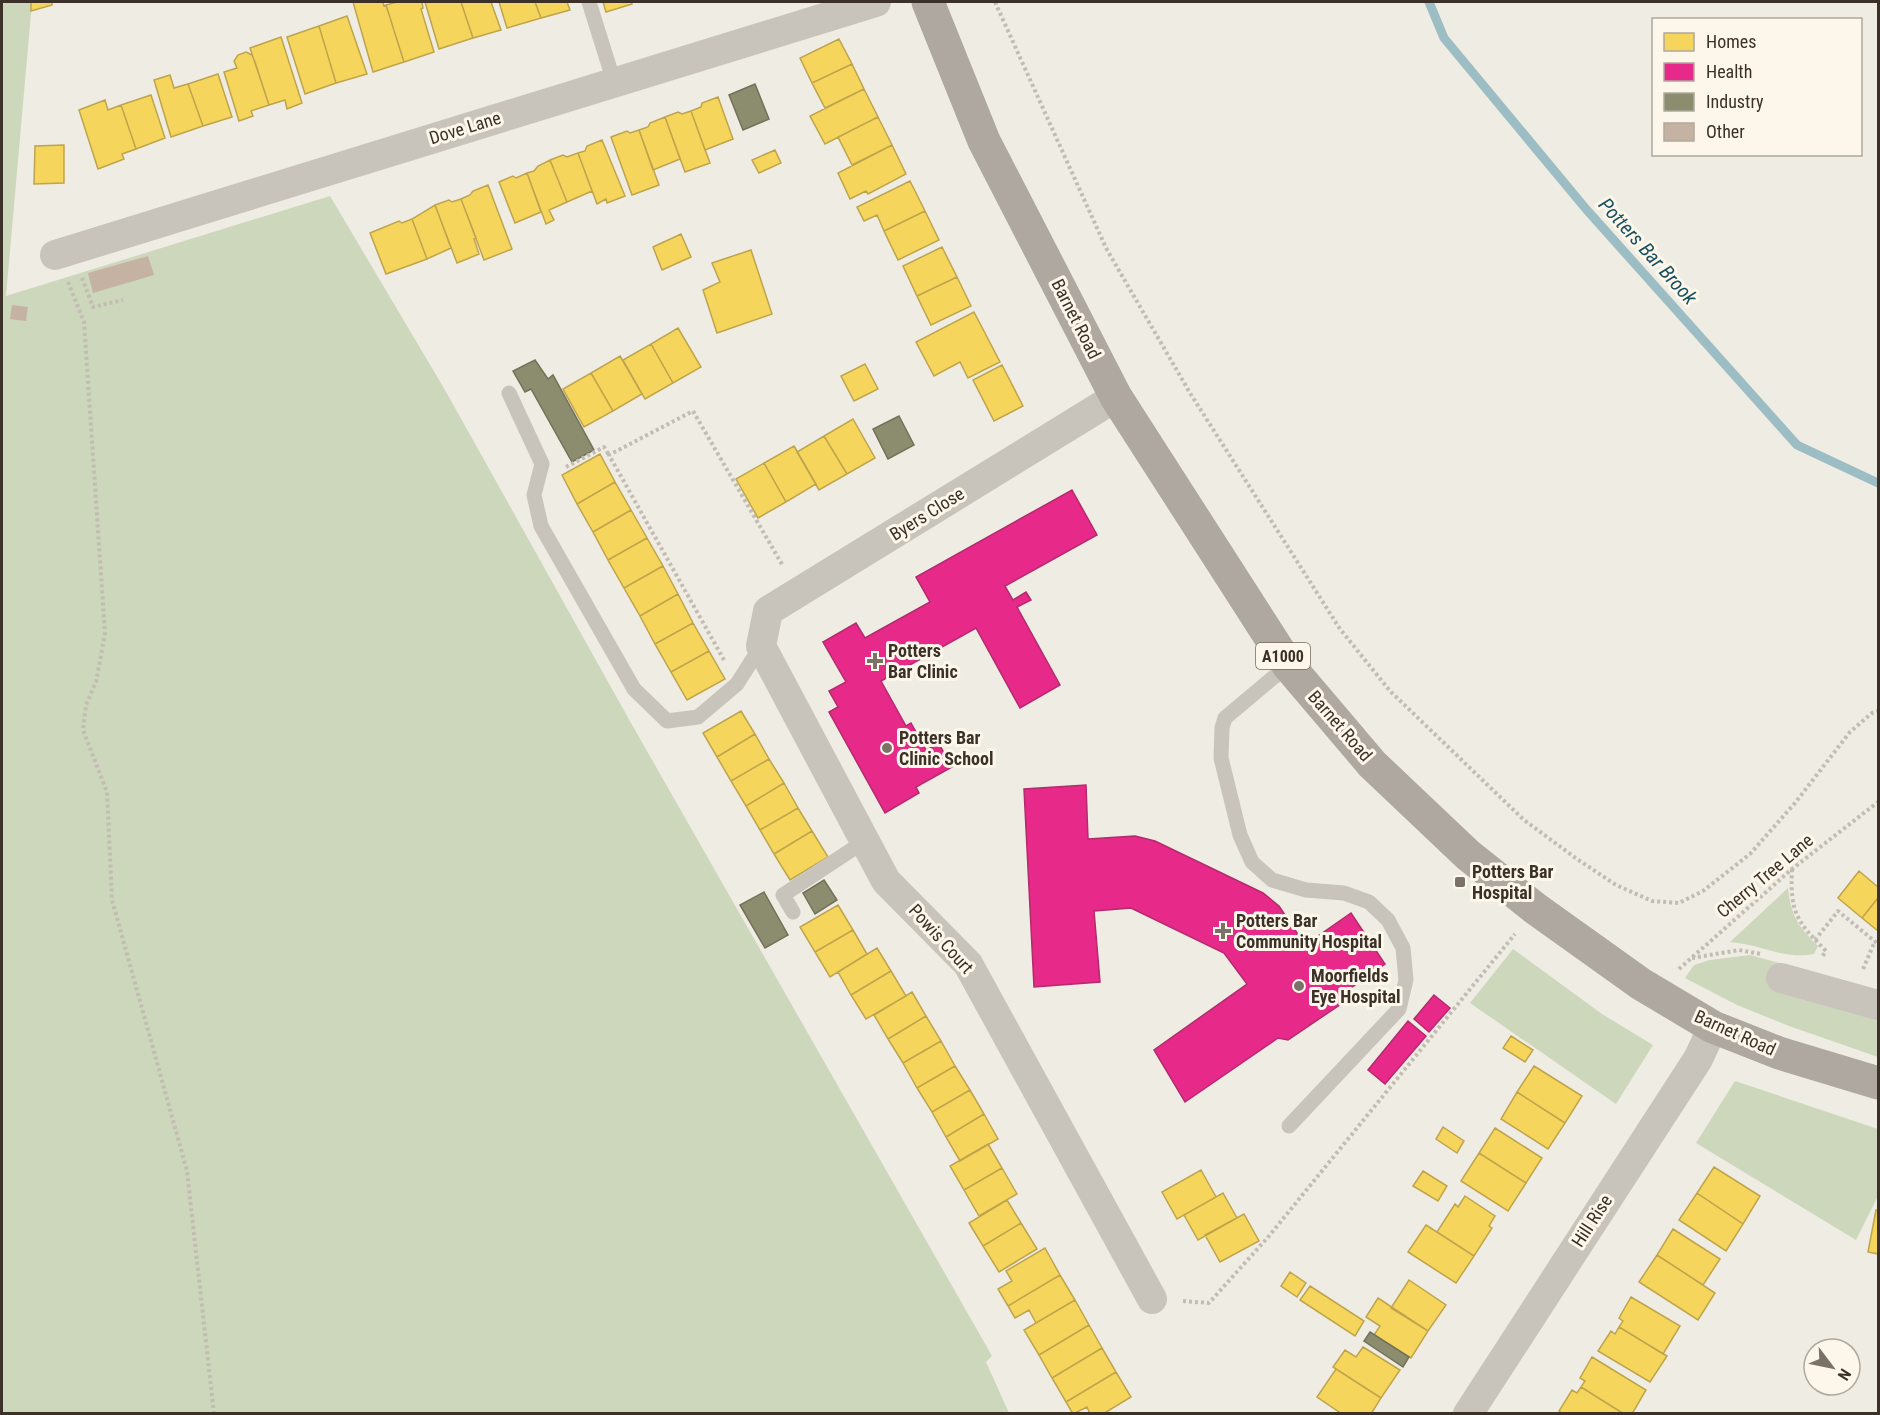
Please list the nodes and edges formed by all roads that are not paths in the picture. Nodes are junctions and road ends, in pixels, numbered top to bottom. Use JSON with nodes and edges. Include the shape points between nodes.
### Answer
{"nodes":[{"id":1,"x":589,"y":2,"type":"edge"},
{"id":2,"x":876,"y":2,"type":"edge"},
{"id":3,"x":927,"y":2,"type":"edge"},
{"id":4,"x":614,"y":82,"type":"junction"},
{"id":5,"x":63,"y":252,"type":"road end"},
{"id":6,"x":508,"y":393,"type":"dead end"},
{"id":7,"x":1116,"y":397,"type":"junction"},
{"id":8,"x":761,"y":646,"type":"junction"},
{"id":9,"x":1288,"y":665,"type":"junction"},
{"id":10,"x":865,"y":841,"type":"junction"},
{"id":11,"x":793,"y":912,"type":"dead end"},
{"id":12,"x":1774,"y":967,"type":"road end"},
{"id":13,"x":1878,"y":1005,"type":"edge"},
{"id":14,"x":1713,"y":1027,"type":"junction"},
{"id":15,"x":1878,"y":1083,"type":"edge"},
{"id":16,"x":1289,"y":1126,"type":"dead end"},
{"id":17,"x":1152,"y":1299,"type":"road end"},
{"id":18,"x":1468,"y":1413,"type":"edge"}],
"edges":[{"from":1,"to":4,"type":"lane"},
{"from":2,"to":4,"type":"street","name":"Dove Lane"},
{"from":3,"to":7,"type":"main road","name":"Barnet Road","number":"A1000","via":[[984,141]]},
{"from":4,"to":5,"type":"street","name":"Dove Lane"},
{"from":6,"to":8,"type":"lane","via":[[542,464],[534,495],[541,526],[634,689],[667,721],[698,717],[737,684]]},
{"from":7,"to":8,"type":"street","name":"Byers Close","via":[[768,611]]},
{"from":7,"to":9,"type":"main road","name":"Barnet Road","number":"A1000"},
{"from":8,"to":10,"type":"street","name":"Powis Court"},
{"from":9,"to":14,"type":"main road","name":"Barnet Road","number":"A1000","via":[[1372,764],[1468,855],[1641,984]]},
{"from":9,"to":16,"type":"lane","via":[[1225,718],[1222,728],[1221,758],[1240,835],[1252,862],[1272,880],[1306,890],[1344,893],[1369,902],[1388,920],[1403,948],[1406,980],[1399,1009]]},
{"from":10,"to":11,"type":"lane","via":[[783,895]]},
{"from":10,"to":17,"type":"street","name":"Powis Court","via":[[886,881],[968,964]]},
{"from":12,"to":13,"type":"street"},
{"from":14,"to":15,"type":"main road","name":"Barnet Road","number":"A1000","via":[[1779,1053]]},
{"from":14,"to":18,"type":"street","name":"Hill Rise","via":[[1698,1059]]}]}
